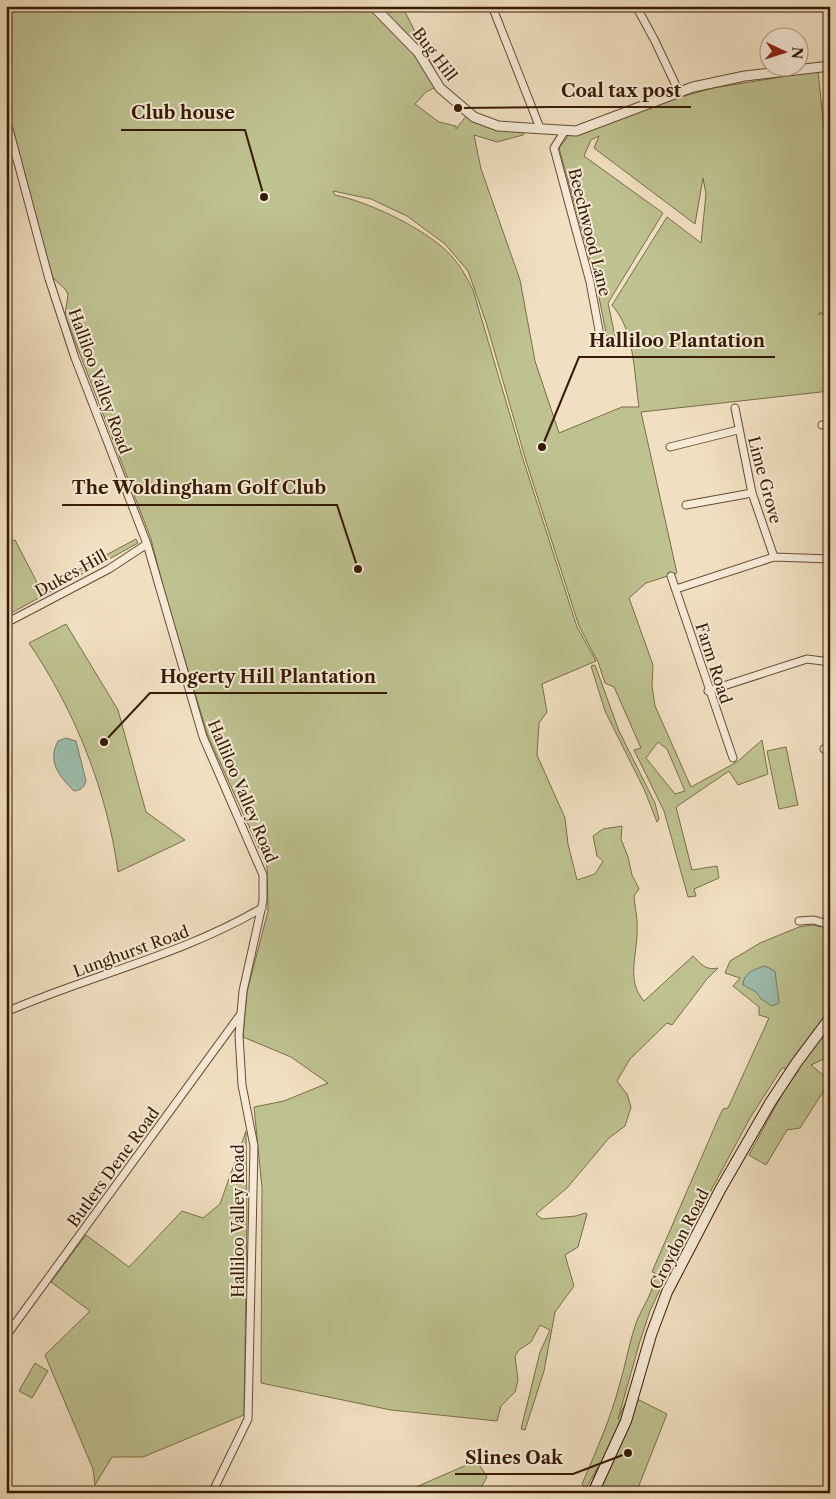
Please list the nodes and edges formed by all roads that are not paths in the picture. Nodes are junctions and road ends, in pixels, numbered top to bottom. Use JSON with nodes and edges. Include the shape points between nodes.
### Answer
{"nodes":[{"id":1,"x":373,"y":6,"type":"edge"},
{"id":2,"x":492,"y":6,"type":"edge"},
{"id":3,"x":636,"y":6,"type":"edge"},
{"id":4,"x":830,"y":66,"type":"edge"},
{"id":5,"x":679,"y":92,"type":"junction"},
{"id":6,"x":6,"y":118,"type":"edge"},
{"id":7,"x":540,"y":128,"type":"junction"},
{"id":8,"x":564,"y":132,"type":"junction"},
{"id":9,"x":601,"y":341,"type":"dead end"},
{"id":10,"x":735,"y":408,"type":"dead end"},
{"id":11,"x":738,"y":430,"type":"junction"},
{"id":12,"x":670,"y":447,"type":"dead end"},
{"id":13,"x":752,"y":493,"type":"junction"},
{"id":14,"x":686,"y":505,"type":"dead end"},
{"id":15,"x":147,"y":544,"type":"junction"},
{"id":16,"x":774,"y":557,"type":"junction"},
{"id":17,"x":830,"y":559,"type":"edge"},
{"id":18,"x":671,"y":576,"type":"dead end"},
{"id":19,"x":676,"y":589,"type":"junction"},
{"id":20,"x":6,"y":623,"type":"edge"},
{"id":21,"x":830,"y":662,"type":"edge"},
{"id":22,"x":708,"y":691,"type":"junction"},
{"id":23,"x":733,"y":758,"type":"dead end"},
{"id":24,"x":262,"y":908,"type":"junction"},
{"id":25,"x":799,"y":921,"type":"dead end"},
{"id":26,"x":830,"y":925,"type":"edge"},
{"id":27,"x":6,"y":1012,"type":"edge"},
{"id":28,"x":242,"y":1014,"type":"junction"},
{"id":29,"x":830,"y":1018,"type":"edge"},
{"id":30,"x":6,"y":1336,"type":"edge"},
{"id":31,"x":212,"y":1493,"type":"edge"},
{"id":32,"x":593,"y":1493,"type":"edge"}],
"edges":[{"from":1,"to":7,"type":"street","name":"Bug Hill","via":[[418,52],[440,88],[474,117],[498,126]]},
{"from":2,"to":7,"type":"street"},
{"from":3,"to":5,"type":"street"},
{"from":4,"to":5,"type":"street","name":"Bug Hill","via":[[745,76]]},
{"from":5,"to":8,"type":"street","name":"Bug Hill","via":[[588,128]]},
{"from":6,"to":15,"type":"street","name":"Halliloo Valley Road","via":[[55,298]]},
{"from":7,"to":8,"type":"street","name":"Bug Hill"},
{"from":8,"to":9,"type":"street","name":"Beechwood Lane","via":[[554,148],[590,282]]},
{"from":10,"to":11,"type":"street","name":"Lime Grove"},
{"from":11,"to":12,"type":"street"},
{"from":11,"to":13,"type":"street","name":"Lime Grove"},
{"from":13,"to":14,"type":"street"},
{"from":13,"to":16,"type":"street","name":"Lime Grove"},
{"from":15,"to":20,"type":"street","name":"Dukes Hill","via":[[108,569]]},
{"from":15,"to":24,"type":"street","name":"Halliloo Valley Road","via":[[203,737],[261,867],[264,886]]},
{"from":16,"to":17,"type":"street"},
{"from":16,"to":19,"type":"street"},
{"from":18,"to":19,"type":"street","name":"Farm Road"},
{"from":19,"to":22,"type":"street","name":"Farm Road"},
{"from":21,"to":22,"type":"street","via":[[807,659]]},
{"from":22,"to":23,"type":"street","name":"Farm Road"},
{"from":24,"to":27,"type":"street","name":"Lunghurst Road","via":[[186,946]]},
{"from":24,"to":28,"type":"street","name":"Halliloo Valley Road","via":[[244,986]]},
{"from":25,"to":26,"type":"street","via":[[814,920]]},
{"from":28,"to":30,"type":"street","name":"Butlers Dene Road"},
{"from":28,"to":31,"type":"street","name":"Halliloo Valley Road","via":[[239,1035],[242,1085],[254,1146],[248,1419]]},
{"from":29,"to":32,"type":"main road","name":"Croydon Road","via":[[770,1103],[667,1292],[626,1421]]}]}
